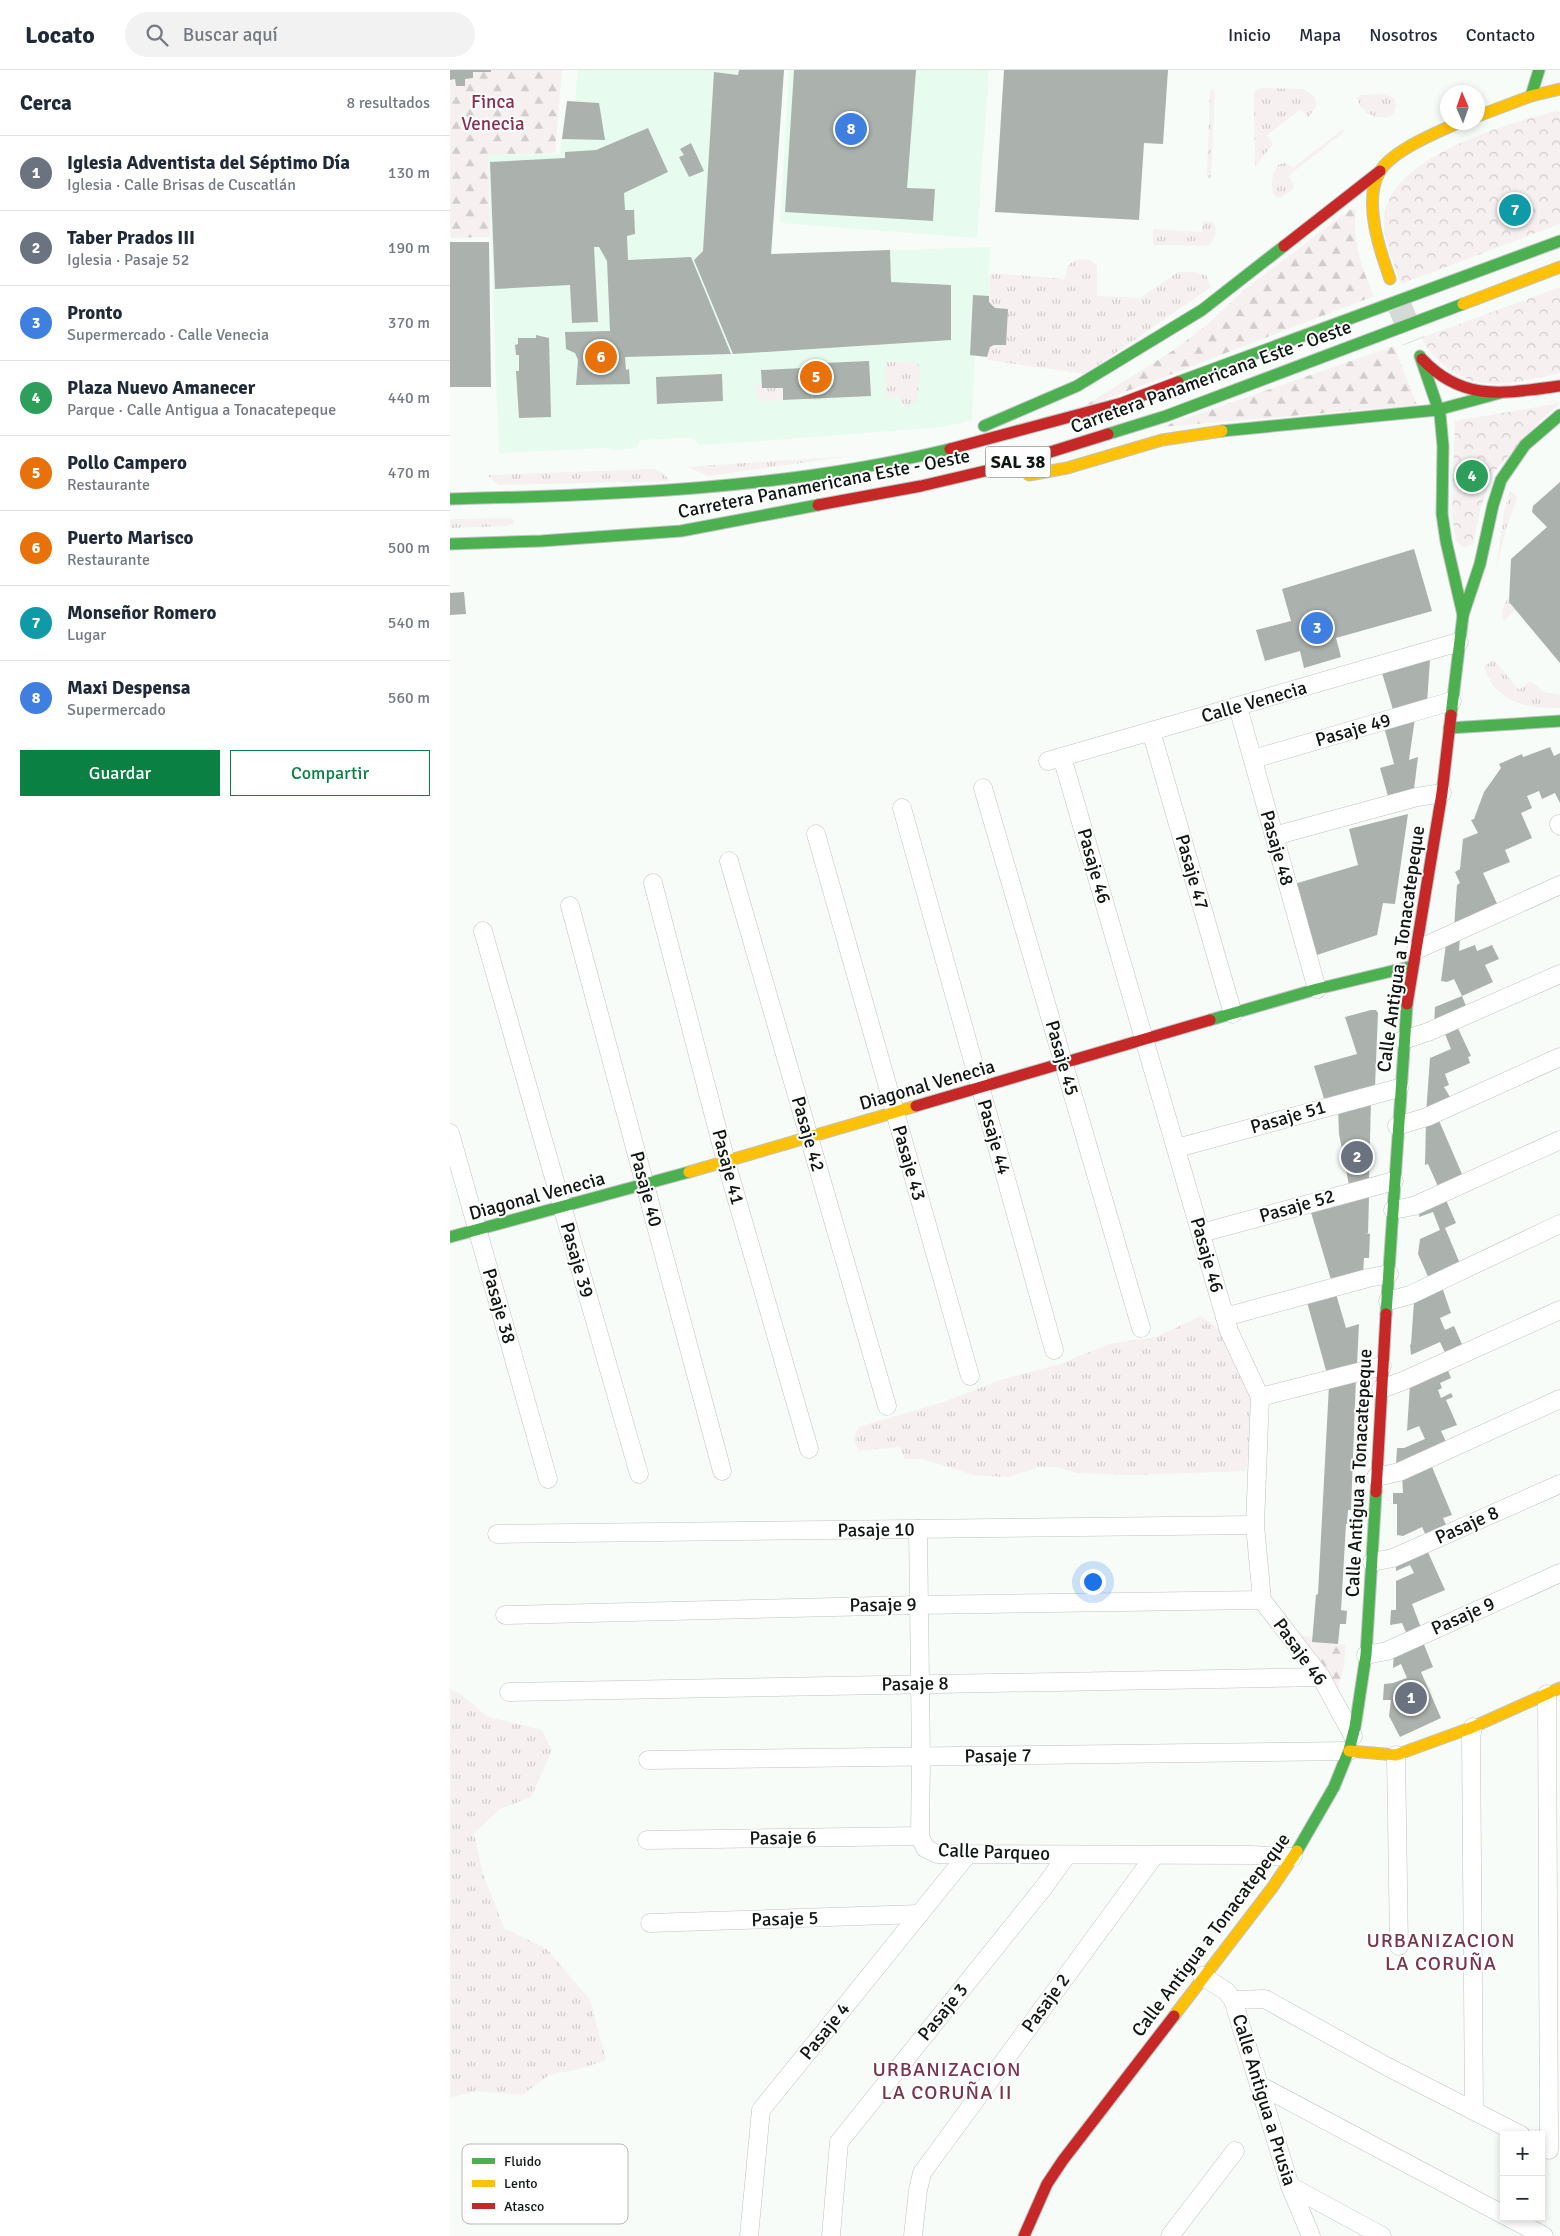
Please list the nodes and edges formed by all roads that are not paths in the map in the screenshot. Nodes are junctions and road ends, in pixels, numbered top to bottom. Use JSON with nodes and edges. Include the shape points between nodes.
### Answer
{"nodes":[{"id":1,"x":1539,"y":70,"type":"edge"},
{"id":2,"x":1560,"y":89,"type":"edge"},
{"id":3,"x":1530,"y":96,"type":"junction"},
{"id":4,"x":1485,"y":113,"type":"edge"},
{"id":5,"x":1444,"y":130,"type":"edge"},
{"id":6,"x":1380,"y":171,"type":"junction"},
{"id":7,"x":1560,"y":242,"type":"edge"},
{"id":8,"x":1560,"y":266,"type":"edge"},
{"id":9,"x":1390,"y":279,"type":"dead end"},
{"id":10,"x":1560,"y":386,"type":"edge"},
{"id":11,"x":1500,"y":393,"type":"junction"},
{"id":12,"x":1438,"y":410,"type":"junction"},
{"id":13,"x":1560,"y":415,"type":"edge"},
{"id":14,"x":860,"y":467,"type":"junction"},
{"id":15,"x":1014,"y":478,"type":"dead end"},
{"id":16,"x":450,"y":499,"type":"edge"},
{"id":17,"x":754,"y":529,"type":"dead end"},
{"id":18,"x":681,"y":531,"type":"junction"},
{"id":19,"x":450,"y":544,"type":"edge"},
{"id":20,"x":1463,"y":615,"type":"junction"},
{"id":21,"x":1460,"y":642,"type":"junction"},
{"id":22,"x":1452,"y":701,"type":"junction"},
{"id":23,"x":1238,"y":706,"type":"junction"},
{"id":24,"x":1560,"y":721,"type":"edge"},
{"id":25,"x":1449,"y":728,"type":"junction"},
{"id":26,"x":1151,"y":731,"type":"junction"},
{"id":27,"x":1055,"y":759,"type":"joint"},
{"id":28,"x":1253,"y":759,"type":"junction"},
{"id":29,"x":983,"y":788,"type":"dead end"},
{"id":30,"x":1442,"y":792,"type":"junction"},
{"id":31,"x":902,"y":808,"type":"dead end"},
{"id":32,"x":816,"y":834,"type":"dead end"},
{"id":33,"x":1274,"y":836,"type":"junction"},
{"id":34,"x":728,"y":861,"type":"dead end"},
{"id":35,"x":653,"y":883,"type":"dead end"},
{"id":36,"x":1560,"y":885,"type":"edge"},
{"id":37,"x":570,"y":906,"type":"dead end"},
{"id":38,"x":483,"y":930,"type":"dead end"},
{"id":39,"x":1414,"y":958,"type":"junction"},
{"id":40,"x":1560,"y":974,"type":"edge"},
{"id":41,"x":1317,"y":989,"type":"junction"},
{"id":42,"x":1233,"y":1014,"type":"junction"},
{"id":43,"x":1145,"y":1040,"type":"junction"},
{"id":44,"x":1403,"y":1040,"type":"junction"},
{"id":45,"x":1560,"y":1057,"type":"edge"},
{"id":46,"x":1063,"y":1063,"type":"junction"},
{"id":47,"x":980,"y":1088,"type":"junction"},
{"id":48,"x":1399,"y":1088,"type":"junction"},
{"id":49,"x":895,"y":1112,"type":"junction"},
{"id":50,"x":1396,"y":1126,"type":"junction"},
{"id":51,"x":450,"y":1134,"type":"edge"},
{"id":52,"x":809,"y":1138,"type":"junction"},
{"id":53,"x":1560,"y":1140,"type":"edge"},
{"id":54,"x":1177,"y":1148,"type":"junction"},
{"id":55,"x":726,"y":1162,"type":"junction"},
{"id":56,"x":1394,"y":1181,"type":"junction"},
{"id":57,"x":645,"y":1184,"type":"junction"},
{"id":58,"x":562,"y":1207,"type":"junction"},
{"id":59,"x":1393,"y":1210,"type":"junction"},
{"id":60,"x":1560,"y":1224,"type":"edge"},
{"id":61,"x":478,"y":1230,"type":"junction"},
{"id":62,"x":1201,"y":1233,"type":"junction"},
{"id":63,"x":450,"y":1237,"type":"edge"},
{"id":64,"x":1389,"y":1274,"type":"junction"},
{"id":65,"x":1388,"y":1301,"type":"junction"},
{"id":66,"x":1560,"y":1310,"type":"edge"},
{"id":67,"x":1225,"y":1317,"type":"junction"},
{"id":68,"x":1141,"y":1328,"type":"dead end"},
{"id":69,"x":1054,"y":1350,"type":"dead end"},
{"id":70,"x":1382,"y":1366,"type":"junction"},
{"id":71,"x":970,"y":1376,"type":"dead end"},
{"id":72,"x":1381,"y":1388,"type":"junction"},
{"id":73,"x":1260,"y":1397,"type":"junction"},
{"id":74,"x":1560,"y":1399,"type":"edge"},
{"id":75,"x":887,"y":1406,"type":"dead end"},
{"id":76,"x":809,"y":1449,"type":"dead end"},
{"id":77,"x":722,"y":1471,"type":"dead end"},
{"id":78,"x":639,"y":1474,"type":"dead end"},
{"id":79,"x":1376,"y":1477,"type":"junction"},
{"id":80,"x":548,"y":1479,"type":"dead end"},
{"id":81,"x":1560,"y":1484,"type":"edge"},
{"id":82,"x":1255,"y":1525,"type":"junction"},
{"id":83,"x":918,"y":1529,"type":"junction"},
{"id":84,"x":497,"y":1534,"type":"dead end"},
{"id":85,"x":1372,"y":1562,"type":"junction"},
{"id":86,"x":1560,"y":1572,"type":"edge"},
{"id":87,"x":1262,"y":1600,"type":"junction"},
{"id":88,"x":918,"y":1605,"type":"junction"},
{"id":89,"x":505,"y":1615,"type":"dead end"},
{"id":90,"x":1366,"y":1655,"type":"junction"},
{"id":91,"x":1320,"y":1678,"type":"junction"},
{"id":92,"x":919,"y":1683,"type":"junction"},
{"id":93,"x":1554,"y":1691,"type":"edge"},
{"id":94,"x":509,"y":1692,"type":"dead end"},
{"id":95,"x":1473,"y":1727,"type":"junction"},
{"id":96,"x":1351,"y":1743,"type":"junction"},
{"id":97,"x":1396,"y":1755,"type":"junction"},
{"id":98,"x":921,"y":1758,"type":"junction"},
{"id":99,"x":648,"y":1760,"type":"dead end"},
{"id":100,"x":920,"y":1836,"type":"junction"},
{"id":101,"x":647,"y":1840,"type":"dead end"},
{"id":102,"x":968,"y":1854,"type":"junction"},
{"id":103,"x":1067,"y":1855,"type":"junction"},
{"id":104,"x":1155,"y":1855,"type":"junction"},
{"id":105,"x":1293,"y":1857,"type":"junction"},
{"id":106,"x":920,"y":1914,"type":"junction"},
{"id":107,"x":650,"y":1923,"type":"dead end"},
{"id":108,"x":1399,"y":1946,"type":"dead end"},
{"id":109,"x":1554,"y":1950,"type":"edge"},
{"id":110,"x":1202,"y":1976,"type":"junction"},
{"id":111,"x":1233,"y":2000,"type":"junction"},
{"id":112,"x":1259,"y":2085,"type":"junction"},
{"id":113,"x":1474,"y":2110,"type":"junction"},
{"id":114,"x":1514,"y":2131,"type":"edge"},
{"id":115,"x":1550,"y":2150,"type":"edge"},
{"id":116,"x":1235,"y":2152,"type":"dead end"},
{"id":117,"x":1290,"y":2186,"type":"junction"},
{"id":118,"x":1500,"y":2213,"type":"edge"},
{"id":119,"x":1516,"y":2221,"type":"edge"},
{"id":120,"x":749,"y":2236,"type":"edge"},
{"id":121,"x":831,"y":2236,"type":"edge"},
{"id":122,"x":913,"y":2236,"type":"edge"},
{"id":123,"x":1024,"y":2236,"type":"edge"},
{"id":124,"x":1170,"y":2236,"type":"edge"},
{"id":125,"x":1310,"y":2236,"type":"edge"},
{"id":126,"x":1382,"y":2236,"type":"edge"},
{"id":127,"x":1544,"y":2236,"type":"edge"}],
"edges":[{"from":1,"to":3,"type":"main road"},
{"from":2,"to":3,"type":"main road"},
{"from":3,"to":4,"type":"main road"},
{"from":5,"to":6,"type":"main road","via":[[1419,142]]},
{"from":6,"to":9,"type":"main road","via":[[1374,200],[1374,234]]},
{"from":6,"to":14,"type":"main road","via":[[1202,310],[1106,371],[997,421]]},
{"from":7,"to":14,"type":"main road","name":"Carretera Panamericana Este - Oeste","number":"SAL 38","via":[[1122,403],[1018,432]]},
{"from":8,"to":18,"type":"main road","name":"Carretera Panamericana Este - Oeste","number":"SAL 38","via":[[1166,416],[1081,444],[921,486]]},
{"from":10,"to":11,"type":"main road"},
{"from":11,"to":12,"type":"main road"},
{"from":11,"to":12,"type":"main road","name":"Calle Antigua a Tonacatepeque","via":[[1483,393],[1460,387],[1436,372],[1418,352]]},
{"from":12,"to":15,"type":"main road","via":[[1162,440],[1067,468]]},
{"from":12,"to":20,"type":"main road","name":"Calle Antigua a Tonacatepeque","via":[[1443,446],[1442,514]]},
{"from":13,"to":20,"type":"main road","name":"Calle Antigua a Tonacatepeque","via":[[1525,445],[1501,480],[1480,564]]},
{"from":14,"to":16,"type":"main road","name":"Carretera Panamericana Este - Oeste","number":"SAL 38","via":[[692,489],[588,496]]},
{"from":17,"to":18,"type":"main road"},
{"from":18,"to":19,"type":"main road","name":"Carretera Panamericana Este - Oeste","number":"SAL 38"},
{"from":20,"to":21,"type":"main road","name":"Calle Antigua a Tonacatepeque"},
{"from":21,"to":22,"type":"main road","name":"Calle Antigua a Tonacatepeque"},
{"from":21,"to":23,"type":"street","name":"Calle Venecia"},
{"from":22,"to":25,"type":"main road","name":"Calle Antigua a Tonacatepeque"},
{"from":22,"to":28,"type":"street","name":"Pasaje 49"},
{"from":23,"to":26,"type":"street","name":"Calle Venecia"},
{"from":23,"to":28,"type":"street","name":"Pasaje 48"},
{"from":24,"to":25,"type":"main road"},
{"from":25,"to":30,"type":"main road","name":"Calle Antigua a Tonacatepeque"},
{"from":26,"to":27,"type":"street","name":"Calle Venecia"},
{"from":26,"to":42,"type":"street","name":"Pasaje 47"},
{"from":27,"to":43,"type":"street","name":"Pasaje 46"},
{"from":28,"to":33,"type":"street","name":"Pasaje 48"},
{"from":29,"to":46,"type":"street","name":"Pasaje 45"},
{"from":30,"to":33,"type":"street"},
{"from":30,"to":39,"type":"main road","name":"Calle Antigua a Tonacatepeque"},
{"from":31,"to":47,"type":"street","name":"Pasaje 44"},
{"from":32,"to":49,"type":"street","name":"Pasaje 43"},
{"from":33,"to":41,"type":"street","name":"Pasaje 48"},
{"from":34,"to":52,"type":"street","name":"Pasaje 42"},
{"from":35,"to":55,"type":"street","name":"Pasaje 41"},
{"from":36,"to":39,"type":"street"},
{"from":37,"to":57,"type":"street","name":"Pasaje 40"},
{"from":38,"to":58,"type":"street","name":"Pasaje 39"},
{"from":39,"to":41,"type":"main road","name":"Diagonal Venecia"},
{"from":39,"to":44,"type":"main road","name":"Calle Antigua a Tonacatepeque"},
{"from":40,"to":44,"type":"street"},
{"from":41,"to":42,"type":"main road","name":"Diagonal Venecia"},
{"from":42,"to":43,"type":"main road","name":"Diagonal Venecia"},
{"from":43,"to":46,"type":"main road","name":"Diagonal Venecia"},
{"from":43,"to":54,"type":"street","name":"Pasaje 46"},
{"from":44,"to":48,"type":"main road","name":"Calle Antigua a Tonacatepeque"},
{"from":45,"to":50,"type":"street","via":[[1427,1117]]},
{"from":46,"to":47,"type":"main road","name":"Diagonal Venecia"},
{"from":46,"to":68,"type":"street","name":"Pasaje 45"},
{"from":47,"to":49,"type":"main road","name":"Diagonal Venecia"},
{"from":47,"to":69,"type":"street","name":"Pasaje 44"},
{"from":48,"to":50,"type":"main road","name":"Calle Antigua a Tonacatepeque"},
{"from":48,"to":54,"type":"street","name":"Pasaje 51"},
{"from":49,"to":52,"type":"main road","name":"Diagonal Venecia"},
{"from":49,"to":71,"type":"street","name":"Pasaje 43"},
{"from":50,"to":56,"type":"main road","name":"Calle Antigua a Tonacatepeque"},
{"from":51,"to":61,"type":"street","name":"Pasaje 38"},
{"from":52,"to":55,"type":"main road","name":"Diagonal Venecia"},
{"from":52,"to":75,"type":"street","name":"Pasaje 42"},
{"from":53,"to":59,"type":"street","via":[[1414,1206]]},
{"from":54,"to":62,"type":"street","name":"Pasaje 46"},
{"from":55,"to":57,"type":"main road","name":"Diagonal Venecia"},
{"from":55,"to":76,"type":"street","name":"Pasaje 41"},
{"from":56,"to":59,"type":"main road","name":"Calle Antigua a Tonacatepeque"},
{"from":56,"to":62,"type":"street","name":"Pasaje 52"},
{"from":57,"to":58,"type":"main road","name":"Diagonal Venecia"},
{"from":57,"to":77,"type":"street","name":"Pasaje 40"},
{"from":58,"to":61,"type":"main road","name":"Diagonal Venecia"},
{"from":58,"to":78,"type":"street","name":"Pasaje 39"},
{"from":59,"to":64,"type":"main road","name":"Calle Antigua a Tonacatepeque"},
{"from":60,"to":65,"type":"street","via":[[1417,1292]]},
{"from":61,"to":63,"type":"main road","name":"Diagonal Venecia"},
{"from":61,"to":80,"type":"street","name":"Pasaje 38"},
{"from":62,"to":67,"type":"street","name":"Pasaje 46"},
{"from":64,"to":65,"type":"main road","name":"Calle Antigua a Tonacatepeque"},
{"from":64,"to":67,"type":"street"},
{"from":65,"to":70,"type":"main road","name":"Calle Antigua a Tonacatepeque"},
{"from":66,"to":72,"type":"street","via":[[1408,1379]]},
{"from":67,"to":73,"type":"street","name":"Pasaje 46"},
{"from":70,"to":72,"type":"main road","name":"Calle Antigua a Tonacatepeque"},
{"from":70,"to":73,"type":"street"},
{"from":72,"to":79,"type":"main road","name":"Calle Antigua a Tonacatepeque"},
{"from":73,"to":82,"type":"street","name":"Pasaje 46"},
{"from":74,"to":79,"type":"street","via":[[1399,1472]]},
{"from":79,"to":85,"type":"main road","name":"Calle Antigua a Tonacatepeque"},
{"from":81,"to":85,"type":"street","name":"Pasaje 8","via":[[1393,1558]]},
{"from":82,"to":83,"type":"street","name":"Pasaje 10"},
{"from":82,"to":87,"type":"street","name":"Pasaje 46"},
{"from":83,"to":84,"type":"street","name":"Pasaje 10"},
{"from":83,"to":88,"type":"street","name":"Calle Parqueo"},
{"from":85,"to":90,"type":"main road","name":"Calle Antigua a Tonacatepeque"},
{"from":86,"to":90,"type":"street","name":"Pasaje 9","via":[[1387,1651]]},
{"from":87,"to":88,"type":"street","name":"Pasaje 9"},
{"from":87,"to":91,"type":"street","name":"Pasaje 46"},
{"from":88,"to":89,"type":"street","name":"Pasaje 9"},
{"from":88,"to":92,"type":"street","name":"Calle Parqueo"},
{"from":90,"to":96,"type":"main road","name":"Calle Antigua a Tonacatepeque"},
{"from":91,"to":92,"type":"street","name":"Pasaje 8"},
{"from":91,"to":96,"type":"street","name":"Pasaje 46"},
{"from":92,"to":94,"type":"street","name":"Pasaje 8"},
{"from":92,"to":98,"type":"street","name":"Calle Parqueo"},
{"from":93,"to":95,"type":"main road"},
{"from":93,"to":109,"type":"street"},
{"from":95,"to":97,"type":"main road"},
{"from":95,"to":113,"type":"street"},
{"from":96,"to":97,"type":"main road"},
{"from":96,"to":98,"type":"street","name":"Pasaje 7"},
{"from":96,"to":105,"type":"main road","name":"Calle Antigua a Tonacatepeque","via":[[1327,1800]]},
{"from":97,"to":108,"type":"street"},
{"from":98,"to":99,"type":"street","name":"Pasaje 7"},
{"from":98,"to":100,"type":"street","name":"Calle Parqueo"},
{"from":100,"to":101,"type":"street","name":"Pasaje 6"},
{"from":100,"to":102,"type":"street","name":"Calle Parqueo","via":[[925,1848],[937,1854]]},
{"from":102,"to":103,"type":"street","name":"Calle Parqueo"},
{"from":102,"to":106,"type":"street","name":"Pasaje 4"},
{"from":103,"to":104,"type":"street","name":"Calle Parqueo"},
{"from":103,"to":121,"type":"street","name":"Pasaje 3","via":[[839,2142]]},
{"from":104,"to":105,"type":"street","name":"Calle Parqueo"},
{"from":104,"to":122,"type":"street","name":"Pasaje 2","via":[[922,2174]]},
{"from":105,"to":110,"type":"main road","name":"Calle Antigua a Tonacatepeque"},
{"from":106,"to":107,"type":"street","name":"Pasaje 5"},
{"from":106,"to":120,"type":"street","name":"Pasaje 4","via":[[761,2110]]},
{"from":109,"to":115,"type":"street"},
{"from":110,"to":111,"type":"street","name":"Calle Antigua a Prusia","via":[[1226,1991]]},
{"from":110,"to":123,"type":"main road","name":"Calle Antigua a Tonacatepeque","via":[[1063,2160],[1047,2184]]},
{"from":111,"to":112,"type":"street","name":"Calle Antigua a Prusia"},
{"from":111,"to":113,"type":"street","via":[[1265,1999]]},
{"from":112,"to":117,"type":"street","name":"Calle Antigua a Prusia"},
{"from":112,"to":118,"type":"street"},
{"from":113,"to":114,"type":"street"},
{"from":116,"to":124,"type":"street"},
{"from":117,"to":125,"type":"street","name":"Calle Antigua a Prusia"},
{"from":117,"to":126,"type":"street"},
{"from":119,"to":127,"type":"street"}]}
